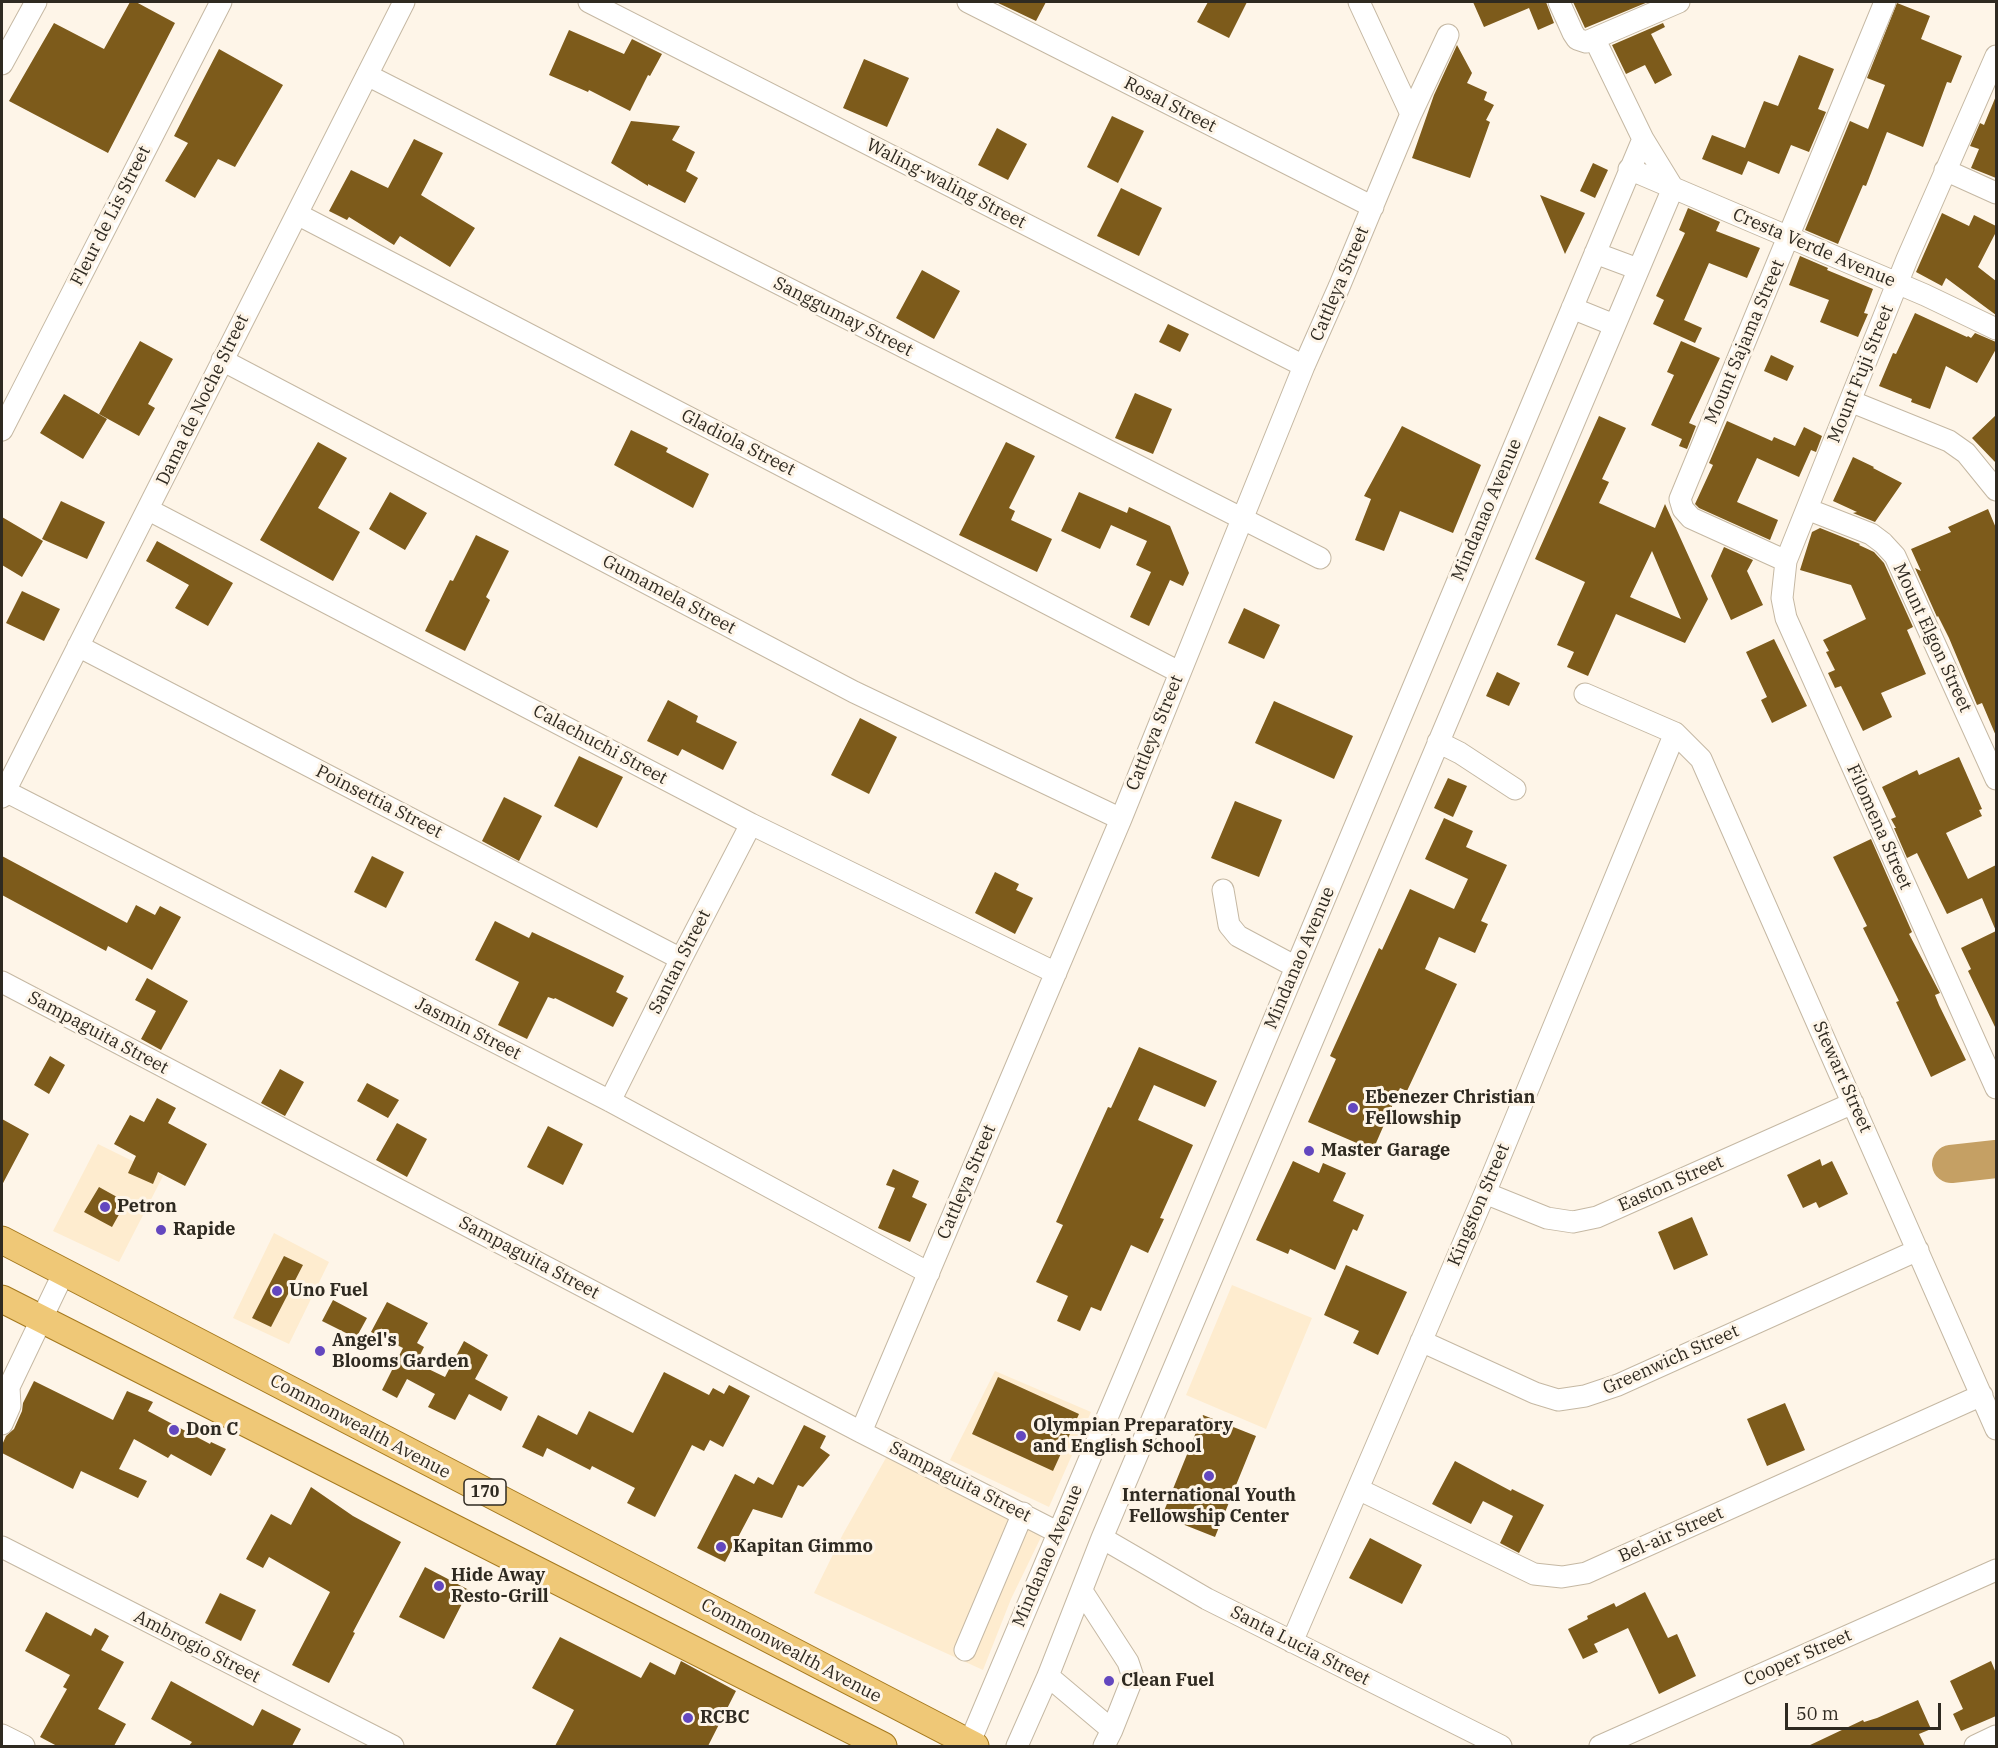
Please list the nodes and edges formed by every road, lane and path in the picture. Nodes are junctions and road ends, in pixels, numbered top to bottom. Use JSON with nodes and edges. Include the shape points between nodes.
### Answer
{"nodes":[{"id":1,"x":36,"y":2,"type":"edge"},
{"id":2,"x":220,"y":2,"type":"edge"},
{"id":3,"x":404,"y":2,"type":"edge"},
{"id":4,"x":589,"y":2,"type":"edge"},
{"id":5,"x":968,"y":2,"type":"edge"},
{"id":6,"x":1359,"y":2,"type":"edge"},
{"id":7,"x":1559,"y":2,"type":"edge"},
{"id":8,"x":1679,"y":2,"type":"edge"},
{"id":9,"x":1885,"y":2,"type":"edge"},
{"id":10,"x":1448,"y":35,"type":"dead end"},
{"id":11,"x":1594,"y":40,"type":"junction"},
{"id":12,"x":1996,"y":57,"type":"edge"},
{"id":13,"x":2,"y":64,"type":"edge"},
{"id":14,"x":367,"y":75,"type":"junction"},
{"id":15,"x":1411,"y":114,"type":"junction"},
{"id":16,"x":1643,"y":139,"type":"junction"},
{"id":17,"x":1629,"y":170,"type":"junction"},
{"id":18,"x":1945,"y":170,"type":"junction"},
{"id":19,"x":1672,"y":188,"type":"junction"},
{"id":20,"x":1996,"y":193,"type":"edge"},
{"id":21,"x":1373,"y":207,"type":"junction"},
{"id":22,"x":297,"y":214,"type":"junction"},
{"id":23,"x":1789,"y":237,"type":"junction"},
{"id":24,"x":1596,"y":253,"type":"junction"},
{"id":25,"x":1638,"y":269,"type":"junction"},
{"id":26,"x":1897,"y":283,"type":"junction"},
{"id":27,"x":1572,"y":308,"type":"junction"},
{"id":28,"x":1614,"y":325,"type":"junction"},
{"id":29,"x":1996,"y":329,"type":"edge"},
{"id":30,"x":222,"y":360,"type":"junction"},
{"id":31,"x":1304,"y":366,"type":"junction"},
{"id":32,"x":1850,"y":401,"type":"junction"},
{"id":33,"x":2,"y":430,"type":"edge"},
{"id":34,"x":1996,"y":490,"type":"edge"},
{"id":35,"x":1807,"y":509,"type":"junction"},
{"id":36,"x":148,"y":510,"type":"junction"},
{"id":37,"x":1241,"y":518,"type":"junction"},
{"id":38,"x":1320,"y":558,"type":"dead end"},
{"id":39,"x":1786,"y":561,"type":"junction"},
{"id":40,"x":78,"y":646,"type":"junction"},
{"id":41,"x":1179,"y":672,"type":"junction"},
{"id":42,"x":1585,"y":694,"type":"dead end"},
{"id":43,"x":1675,"y":733,"type":"junction"},
{"id":44,"x":1438,"y":742,"type":"junction"},
{"id":45,"x":1996,"y":779,"type":"edge"},
{"id":46,"x":1515,"y":789,"type":"dead end"},
{"id":47,"x":3,"y":794,"type":"edge"},
{"id":48,"x":1121,"y":819,"type":"junction"},
{"id":49,"x":751,"y":824,"type":"junction"},
{"id":50,"x":1223,"y":890,"type":"dead end"},
{"id":51,"x":681,"y":959,"type":"junction"},
{"id":52,"x":1296,"y":967,"type":"junction"},
{"id":53,"x":1056,"y":973,"type":"junction"},
{"id":54,"x":2,"y":982,"type":"edge"},
{"id":55,"x":1996,"y":1088,"type":"edge"},
{"id":56,"x":610,"y":1101,"type":"junction"},
{"id":57,"x":1853,"y":1102,"type":"junction"},
{"id":58,"x":1485,"y":1193,"type":"junction"},
{"id":59,"x":2,"y":1240,"type":"edge"},
{"id":60,"x":1918,"y":1250,"type":"junction"},
{"id":61,"x":64,"y":1272,"type":"junction"},
{"id":62,"x":928,"y":1273,"type":"junction"},
{"id":63,"x":2,"y":1299,"type":"edge"},
{"id":64,"x":42,"y":1319,"type":"junction"},
{"id":65,"x":1421,"y":1341,"type":"junction"},
{"id":66,"x":5,"y":1390,"type":"edge"},
{"id":67,"x":1982,"y":1395,"type":"junction"},
{"id":68,"x":2,"y":1424,"type":"edge"},
{"id":69,"x":1996,"y":1429,"type":"edge"},
{"id":70,"x":861,"y":1432,"type":"junction"},
{"id":71,"x":1358,"y":1489,"type":"junction"},
{"id":72,"x":1023,"y":1514,"type":"junction"},
{"id":73,"x":1057,"y":1532,"type":"junction"},
{"id":74,"x":1102,"y":1538,"type":"junction"},
{"id":75,"x":2,"y":1547,"type":"edge"},
{"id":76,"x":1996,"y":1570,"type":"edge"},
{"id":77,"x":1082,"y":1591,"type":"junction"},
{"id":78,"x":1292,"y":1642,"type":"junction"},
{"id":79,"x":965,"y":1650,"type":"dead end"},
{"id":80,"x":1048,"y":1676,"type":"junction"},
{"id":81,"x":2,"y":1735,"type":"edge"},
{"id":82,"x":1996,"y":1736,"type":"edge"},
{"id":83,"x":1108,"y":1738,"type":"edge"},
{"id":84,"x":24,"y":1746,"type":"edge"},
{"id":85,"x":393,"y":1746,"type":"edge"},
{"id":86,"x":883,"y":1746,"type":"edge"},
{"id":87,"x":970,"y":1746,"type":"edge"},
{"id":88,"x":1017,"y":1746,"type":"edge"},
{"id":89,"x":1501,"y":1746,"type":"edge"},
{"id":90,"x":1600,"y":1746,"type":"edge"},
{"id":91,"x":1975,"y":1746,"type":"edge"}],
"edges":[{"from":1,"to":13,"type":"street"},
{"from":2,"to":33,"type":"street","name":"Fleur de Lis Street"},
{"from":3,"to":14,"type":"street","name":"Dama de Noche Street"},
{"from":4,"to":31,"type":"street","name":"Waling-waling Street"},
{"from":5,"to":21,"type":"street","name":"Rosal Street"},
{"from":6,"to":15,"type":"street"},
{"from":7,"to":11,"type":"street","via":[[1577,39]]},
{"from":8,"to":11,"type":"street"},
{"from":9,"to":23,"type":"street","name":"Mount Sajama Street"},
{"from":10,"to":15,"type":"street","name":"Cattleya Street"},
{"from":11,"to":16,"type":"street"},
{"from":12,"to":18,"type":"street","name":"Mount Fuji Street"},
{"from":14,"to":22,"type":"street","name":"Dama de Noche Street"},
{"from":14,"to":37,"type":"street","name":"Sanggumay Street"},
{"from":15,"to":21,"type":"street","name":"Cattleya Street"},
{"from":16,"to":17,"type":"street","name":"Mindanao Avenue"},
{"from":16,"to":19,"type":"street"},
{"from":17,"to":19,"type":"street","name":"Cresta Verde Avenue"},
{"from":17,"to":24,"type":"street","name":"Mindanao Avenue"},
{"from":18,"to":20,"type":"street"},
{"from":18,"to":26,"type":"street","name":"Mount Fuji Street"},
{"from":19,"to":23,"type":"street","name":"Cresta Verde Avenue"},
{"from":19,"to":25,"type":"street"},
{"from":21,"to":31,"type":"street","name":"Cattleya Street"},
{"from":22,"to":30,"type":"street","name":"Dama de Noche Street"},
{"from":22,"to":41,"type":"street","name":"Gladiola Street"},
{"from":23,"to":26,"type":"street","name":"Cresta Verde Avenue"},
{"from":23,"to":39,"type":"street","name":"Mount Sajama Street","via":[[1680,499],[1691,518]]},
{"from":24,"to":25,"type":"street"},
{"from":24,"to":27,"type":"street","name":"Mindanao Avenue"},
{"from":25,"to":28,"type":"street"},
{"from":26,"to":29,"type":"street","name":"Cresta Verde Avenue"},
{"from":26,"to":32,"type":"street","name":"Mount Fuji Street"},
{"from":27,"to":28,"type":"street"},
{"from":27,"to":52,"type":"street","name":"Mindanao Avenue"},
{"from":28,"to":44,"type":"street"},
{"from":30,"to":36,"type":"street","name":"Dama de Noche Street"},
{"from":30,"to":48,"type":"street","name":"Gumamela Street","via":[[854,692]]},
{"from":31,"to":37,"type":"street","name":"Cattleya Street"},
{"from":32,"to":34,"type":"street","via":[[1949,441],[1966,453]]},
{"from":32,"to":35,"type":"street","name":"Mount Fuji Street"},
{"from":35,"to":39,"type":"street","name":"Mount Fuji Street"},
{"from":35,"to":45,"type":"street","name":"Mount Elgon Street","via":[[1871,534],[1895,556]]},
{"from":36,"to":40,"type":"street","name":"Dama de Noche Street"},
{"from":36,"to":49,"type":"street","name":"Calachuchi Street"},
{"from":37,"to":38,"type":"street","name":"Sanggumay Street"},
{"from":37,"to":41,"type":"street","name":"Cattleya Street"},
{"from":39,"to":55,"type":"street","name":"Filomena Street","via":[[1782,598],[1786,618]]},
{"from":40,"to":47,"type":"street","name":"Dama de Noche Street"},
{"from":40,"to":51,"type":"street","name":"Poinsettia Street"},
{"from":41,"to":48,"type":"street","name":"Cattleya Street"},
{"from":42,"to":43,"type":"street"},
{"from":43,"to":57,"type":"street","name":"Stewart Street","via":[[1701,759]]},
{"from":43,"to":58,"type":"street","name":"Kingston Street"},
{"from":44,"to":46,"type":"street"},
{"from":44,"to":74,"type":"street"},
{"from":47,"to":56,"type":"street","name":"Jasmin Street"},
{"from":48,"to":53,"type":"street","name":"Cattleya Street"},
{"from":49,"to":51,"type":"street","name":"Santan Street"},
{"from":49,"to":53,"type":"street","name":"Calachuchi Street"},
{"from":50,"to":52,"type":"street","via":[[1229,925],[1238,936]]},
{"from":51,"to":56,"type":"street","name":"Santan Street"},
{"from":52,"to":73,"type":"street","name":"Mindanao Avenue"},
{"from":53,"to":62,"type":"street","name":"Cattleya Street"},
{"from":54,"to":70,"type":"street","name":"Sampaguita Street"},
{"from":56,"to":62,"type":"street","name":"Jasmin Street"},
{"from":57,"to":58,"type":"street","name":"Easton Street","via":[[1597,1217],[1573,1222],[1547,1218]]},
{"from":57,"to":60,"type":"street","name":"Stewart Street"},
{"from":58,"to":65,"type":"street","name":"Kingston Street"},
{"from":59,"to":61,"type":"main road","name":"Commonwealth Avenue","number":"170"},
{"from":60,"to":65,"type":"street","name":"Greenwich Street","via":[[1618,1385],[1585,1396],[1558,1400],[1535,1393]]},
{"from":60,"to":67,"type":"street","name":"Stewart Street"},
{"from":61,"to":64,"type":"street"},
{"from":61,"to":87,"type":"main road","name":"Commonwealth Avenue","number":"170"},
{"from":62,"to":70,"type":"street","name":"Cattleya Street"},
{"from":63,"to":64,"type":"main road","number":"170"},
{"from":64,"to":66,"type":"street"},
{"from":64,"to":86,"type":"main road","number":"170"},
{"from":65,"to":71,"type":"street","name":"Kingston Street"},
{"from":66,"to":68,"type":"street","via":[[10,1406]]},
{"from":67,"to":69,"type":"street","name":"Stewart Street"},
{"from":67,"to":71,"type":"street","name":"Bel-air Street","via":[[1586,1573],[1562,1577],[1534,1574]]},
{"from":70,"to":72,"type":"street","name":"Sampaguita Street"},
{"from":71,"to":78,"type":"street","name":"Kingston Street"},
{"from":72,"to":73,"type":"street","name":"Sampaguita Street"},
{"from":72,"to":79,"type":"street"},
{"from":73,"to":87,"type":"street","name":"Mindanao Avenue"},
{"from":74,"to":77,"type":"street"},
{"from":74,"to":78,"type":"street","name":"Santa Lucia Street","via":[[1207,1599]]},
{"from":75,"to":85,"type":"street","name":"Ambrogio Street"},
{"from":76,"to":90,"type":"street","name":"Cooper Street"},
{"from":77,"to":80,"type":"street"},
{"from":77,"to":83,"type":"street","via":[[1128,1662],[1133,1677]]},
{"from":78,"to":89,"type":"street","name":"Santa Lucia Street"},
{"from":80,"to":83,"type":"street"},
{"from":80,"to":88,"type":"street"},
{"from":81,"to":84,"type":"street"},
{"from":82,"to":91,"type":"street"}]}
